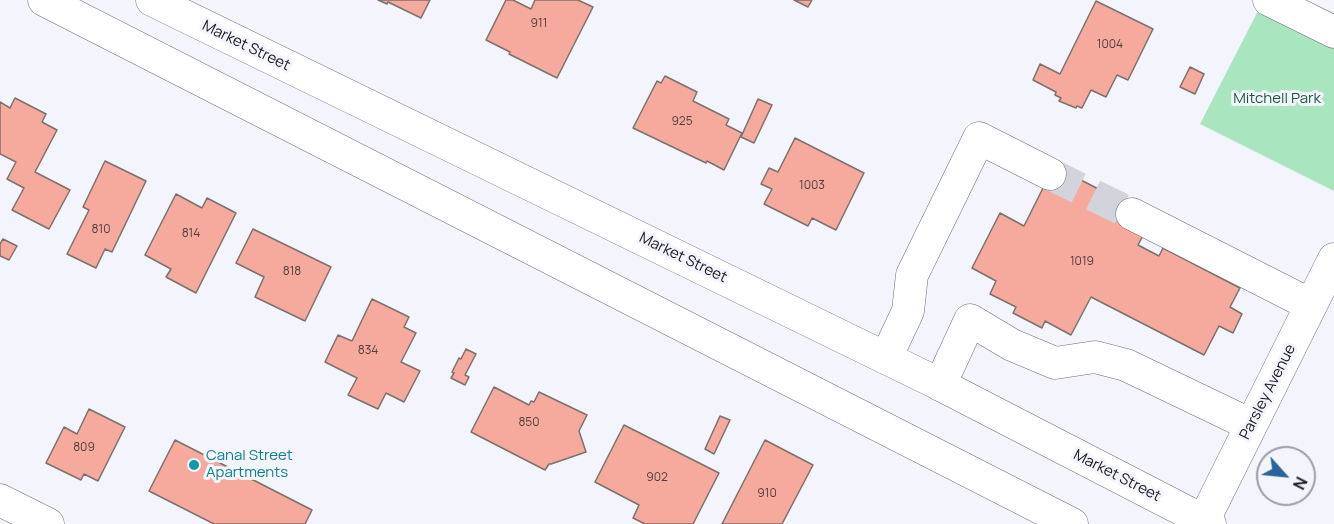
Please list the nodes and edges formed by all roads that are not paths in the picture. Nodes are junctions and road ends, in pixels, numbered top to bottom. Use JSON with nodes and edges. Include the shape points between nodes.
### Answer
{"nodes":[{"id":1,"x":44,"y":0,"type":"edge"},
{"id":2,"x":152,"y":0,"type":"edge"},
{"id":3,"x":1269,"y":0,"type":"edge"},
{"id":4,"x":1334,"y":32,"type":"edge"},
{"id":5,"x":1050,"y":174,"type":"tunnel mouth"},
{"id":6,"x":1132,"y":214,"type":"tunnel mouth"},
{"id":7,"x":1334,"y":260,"type":"edge"},
{"id":8,"x":1311,"y":305,"type":"junction"},
{"id":9,"x":886,"y":358,"type":"junction"},
{"id":10,"x":940,"y":385,"type":"junction"},
{"id":11,"x":1251,"y":425,"type":"junction"},
{"id":12,"x":0,"y":500,"type":"edge"},
{"id":13,"x":1205,"y":523,"type":"edge"},
{"id":14,"x":48,"y":524,"type":"edge"},
{"id":15,"x":1072,"y":524,"type":"edge"}],
"edges":[{"from":1,"to":15,"type":"street"},
{"from":2,"to":9,"type":"street","name":"Market Street"},
{"from":3,"to":4,"type":"street"},
{"from":5,"to":9,"type":"street","via":[[979,138],[912,275],[908,311]]},
{"from":6,"to":8,"type":"street"},
{"from":7,"to":8,"type":"street","name":"Parsley Avenue"},
{"from":8,"to":11,"type":"street","name":"Parsley Avenue"},
{"from":9,"to":10,"type":"street","name":"Market Street"},
{"from":10,"to":11,"type":"street","via":[[970,321],[1055,363],[1095,357],[1126,365]]},
{"from":10,"to":13,"type":"street","name":"Market Street"},
{"from":11,"to":13,"type":"street","name":"Parsley Avenue"},
{"from":12,"to":14,"type":"street"}]}
